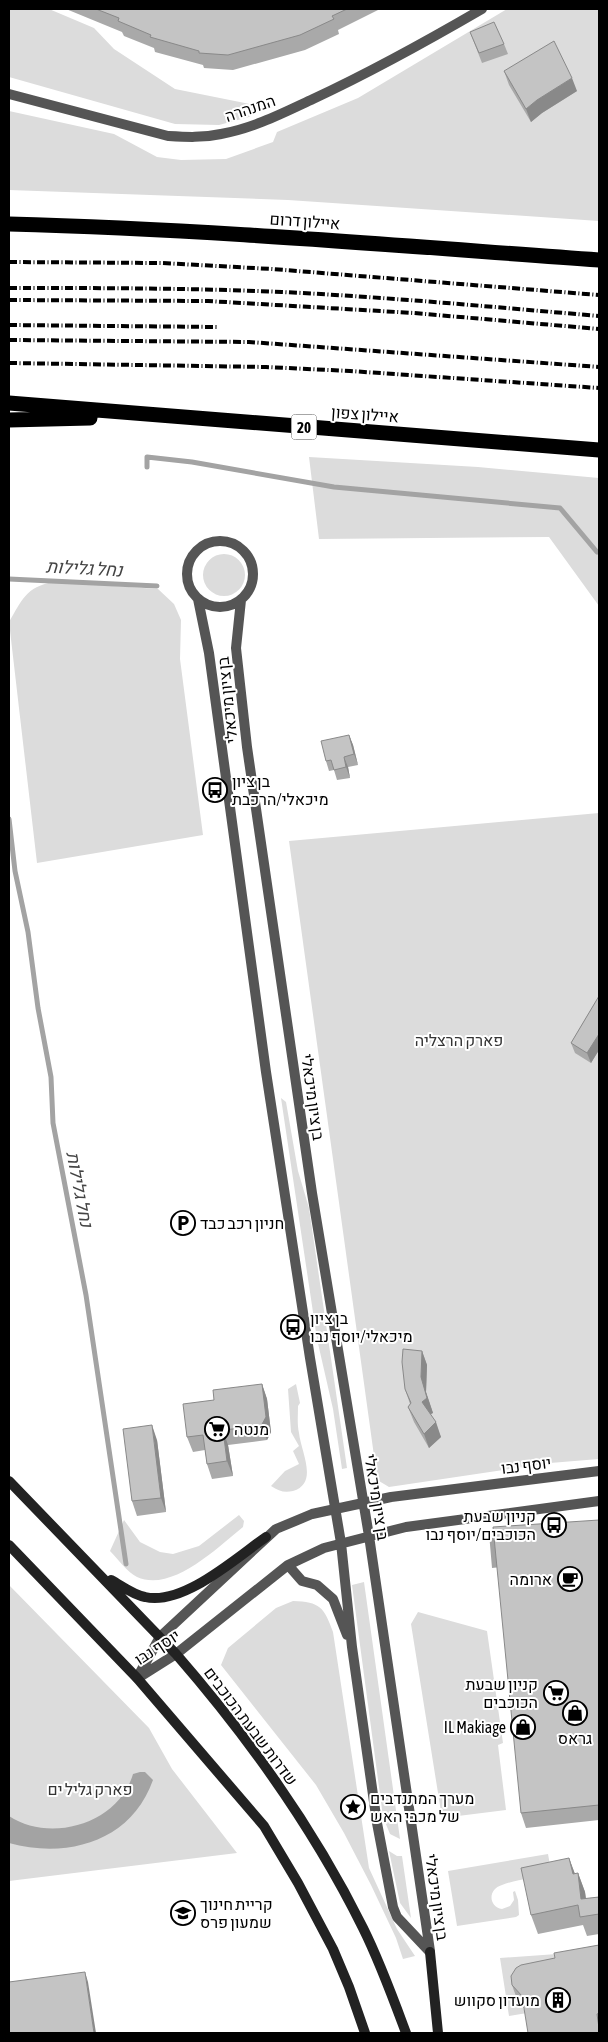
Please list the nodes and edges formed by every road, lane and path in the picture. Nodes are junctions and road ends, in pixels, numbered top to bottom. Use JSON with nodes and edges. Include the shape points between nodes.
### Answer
{"nodes":[{"id":1,"x":482,"y":9,"type":"edge"},
{"id":2,"x":9,"y":94,"type":"edge"},
{"id":3,"x":9,"y":224,"type":"edge"},
{"id":4,"x":599,"y":260,"type":"edge"},
{"id":5,"x":9,"y":403,"type":"edge"},
{"id":6,"x":167,"y":417,"type":"junction"},
{"id":7,"x":9,"y":420,"type":"edge"},
{"id":8,"x":599,"y":450,"type":"edge"},
{"id":9,"x":198,"y":599,"type":"junction"},
{"id":10,"x":241,"y":600,"type":"junction"},
{"id":11,"x":599,"y":1471,"type":"edge"},
{"id":12,"x":9,"y":1481,"type":"edge"},
{"id":13,"x":599,"y":1501,"type":"edge"},
{"id":14,"x":364,"y":1503,"type":"junction"},
{"id":15,"x":335,"y":1508,"type":"junction"},
{"id":16,"x":369,"y":1536,"type":"junction"},
{"id":17,"x":266,"y":1538,"type":"junction"},
{"id":18,"x":341,"y":1543,"type":"junction"},
{"id":19,"x":9,"y":1545,"type":"edge"},
{"id":20,"x":288,"y":1565,"type":"junction"},
{"id":21,"x":95,"y":1568,"type":"junction"},
{"id":22,"x":160,"y":1637,"type":"junction"},
{"id":23,"x":352,"y":1646,"type":"junction"},
{"id":24,"x":176,"y":1654,"type":"junction"},
{"id":25,"x":137,"y":1678,"type":"junction"},
{"id":26,"x":430,"y":1952,"type":"junction"},
{"id":27,"x":365,"y":2033,"type":"edge"},
{"id":28,"x":406,"y":2033,"type":"edge"},
{"id":29,"x":438,"y":2033,"type":"edge"}],
"edges":[{"from":1,"to":2,"type":"street","name":"המנהרה","via":[[339,87],[268,120],[220,134],[168,136]]},
{"from":3,"to":4,"type":"highway","name":"איילון דרום","via":[[260,235]]},
{"from":5,"to":6,"type":"highway","name":"איילון צפון","number":"20"},
{"from":6,"to":7,"type":"highway"},
{"from":6,"to":8,"type":"highway","name":"איילון צפון","number":"20"},
{"from":9,"to":10,"type":"street","via":[[215,607],[225,607]]},
{"from":9,"to":10,"type":"street","via":[[188,580],[189,563],[206,544],[223,542],[240,548],[251,563],[252,584]]},
{"from":9,"to":15,"type":"street","name":"בן ציון מיכאלי","via":[[209,653],[267,1079]]},
{"from":10,"to":14,"type":"street","name":"בן ציון מיכאלי","via":[[236,648],[247,747],[312,1192]]},
{"from":11,"to":14,"type":"street","name":"יוסף נבו"},
{"from":12,"to":21,"type":"main road","name":"שדרות שבעת הכוכבים"},
{"from":13,"to":16,"type":"street","name":"יוסף נבו","via":[[406,1526]]},
{"from":14,"to":15,"type":"street","name":"יוסף נבו"},
{"from":14,"to":16,"type":"street","name":"בן ציון מיכאלי"},
{"from":15,"to":17,"type":"street","name":"יוסף נבו","via":[[276,1529]]},
{"from":15,"to":18,"type":"street","name":"בן ציון מיכאלי"},
{"from":16,"to":18,"type":"street","name":"יוסף נבו"},
{"from":16,"to":26,"type":"street","name":"בן ציון מיכאלי"},
{"from":17,"to":21,"type":"main road","via":[[199,1584],[163,1598],[145,1597],[126,1589]]},
{"from":17,"to":22,"type":"street","name":"יוסף נבו"},
{"from":18,"to":20,"type":"street","name":"יוסף נבו"},
{"from":18,"to":23,"type":"street","name":"בן ציון מיכאלי"},
{"from":19,"to":25,"type":"main road"},
{"from":20,"to":23,"type":"street","via":[[302,1581],[317,1585],[333,1599]]},
{"from":20,"to":24,"type":"street","name":"יוסף נבו"},
{"from":21,"to":22,"type":"main road","name":"שדרות שבעת הכוכבים"},
{"from":22,"to":24,"type":"main road","name":"שדרות שבעת הכוכבים"},
{"from":22,"to":25,"type":"street","name":"יוסף נבו"},
{"from":23,"to":26,"type":"street","name":"בן ציון מיכאלי","via":[[390,1895],[397,1917]]},
{"from":24,"to":25,"type":"street","name":"יוסף נבו"},
{"from":24,"to":28,"type":"main road","name":"שדרות שבעת הכוכבים","via":[[310,1830],[364,1929]]},
{"from":25,"to":27,"type":"main road","via":[[264,1826],[333,1949]]},
{"from":26,"to":29,"type":"main road"}]}
